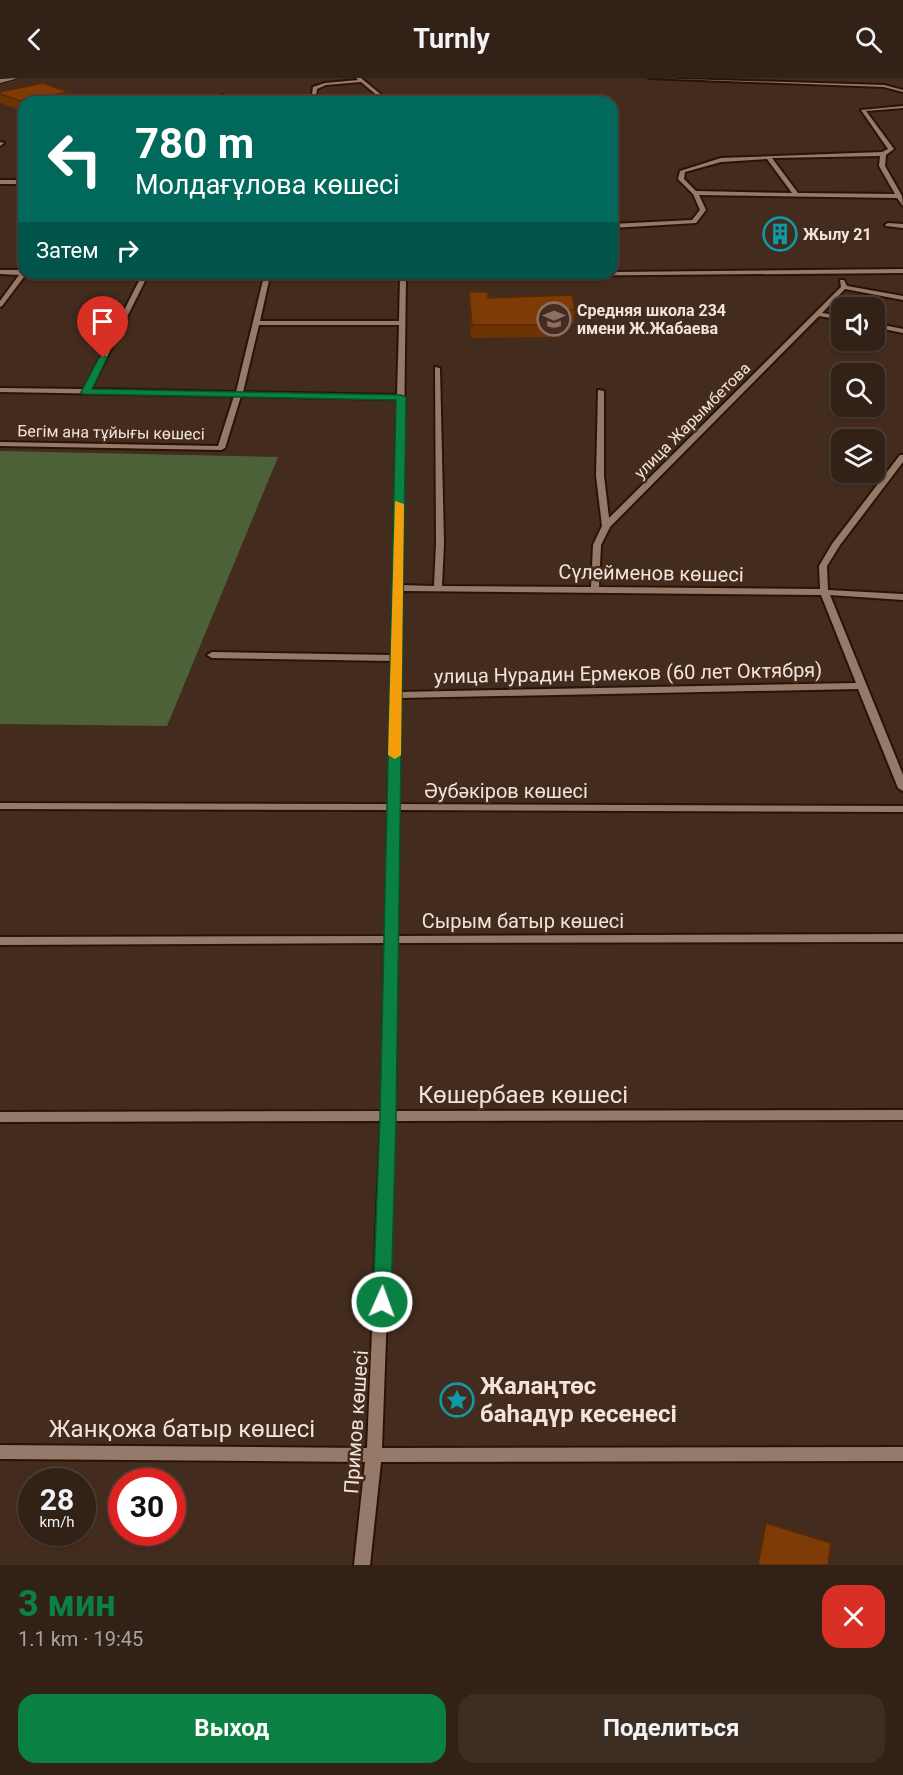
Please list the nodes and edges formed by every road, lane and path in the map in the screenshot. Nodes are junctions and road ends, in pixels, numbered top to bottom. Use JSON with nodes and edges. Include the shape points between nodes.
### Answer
{"nodes":[{"id":1,"x":13,"y":78,"type":"edge"},
{"id":2,"x":651,"y":78,"type":"edge"},
{"id":3,"x":360,"y":79,"type":"edge"},
{"id":4,"x":0,"y":81,"type":"edge"},
{"id":5,"x":903,"y":91,"type":"edge"},
{"id":6,"x":314,"y":96,"type":"edge"},
{"id":7,"x":381,"y":96,"type":"edge"},
{"id":8,"x":903,"y":107,"type":"edge"},
{"id":9,"x":883,"y":154,"type":"junction"},
{"id":10,"x":768,"y":158,"type":"junction"},
{"id":11,"x":0,"y":182,"type":"edge"},
{"id":12,"x":18,"y":182,"type":"edge"},
{"id":13,"x":695,"y":193,"type":"junction"},
{"id":14,"x":795,"y":194,"type":"junction"},
{"id":15,"x":898,"y":196,"type":"junction"},
{"id":16,"x":903,"y":204,"type":"edge"},
{"id":17,"x":888,"y":225,"type":"dead end"},
{"id":18,"x":618,"y":226,"type":"edge"},
{"id":19,"x":903,"y":226,"type":"edge"},
{"id":20,"x":903,"y":271,"type":"edge"},
{"id":21,"x":0,"y":272,"type":"edge"},
{"id":22,"x":18,"y":272,"type":"edge"},
{"id":23,"x":839,"y":272,"type":"junction"},
{"id":24,"x":618,"y":273,"type":"edge"},
{"id":25,"x":19,"y":279,"type":"edge"},
{"id":26,"x":142,"y":279,"type":"edge"},
{"id":27,"x":267,"y":279,"type":"edge"},
{"id":28,"x":403,"y":279,"type":"edge"},
{"id":29,"x":844,"y":287,"type":"junction"},
{"id":30,"x":903,"y":298,"type":"edge"},
{"id":31,"x":0,"y":305,"type":"edge"},
{"id":32,"x":817,"y":314,"type":"junction"},
{"id":33,"x":831,"y":316,"type":"edge"},
{"id":34,"x":257,"y":323,"type":"junction"},
{"id":35,"x":402,"y":323,"type":"junction"},
{"id":36,"x":885,"y":327,"type":"edge"},
{"id":37,"x":903,"y":331,"type":"edge"},
{"id":38,"x":437,"y":368,"type":"dead end"},
{"id":39,"x":0,"y":390,"type":"edge"},
{"id":40,"x":600,"y":391,"type":"dead end"},
{"id":41,"x":86,"y":392,"type":"junction"},
{"id":42,"x":239,"y":393,"type":"junction"},
{"id":43,"x":401,"y":397,"type":"junction"},
{"id":44,"x":0,"y":444,"type":"edge"},
{"id":45,"x":903,"y":457,"type":"edge"},
{"id":46,"x":606,"y":526,"type":"junction"},
{"id":47,"x":398,"y":588,"type":"junction"},
{"id":48,"x":438,"y":589,"type":"junction"},
{"id":49,"x":596,"y":590,"type":"junction"},
{"id":50,"x":824,"y":592,"type":"junction"},
{"id":51,"x":903,"y":597,"type":"edge"},
{"id":52,"x":213,"y":655,"type":"dead end"},
{"id":53,"x":396,"y":658,"type":"junction"},
{"id":54,"x":862,"y":686,"type":"junction"},
{"id":55,"x":396,"y":695,"type":"junction"},
{"id":56,"x":903,"y":788,"type":"edge"},
{"id":57,"x":0,"y":806,"type":"edge"},
{"id":58,"x":394,"y":808,"type":"junction"},
{"id":59,"x":903,"y":809,"type":"edge"},
{"id":60,"x":903,"y":938,"type":"edge"},
{"id":61,"x":391,"y":939,"type":"junction"},
{"id":62,"x":0,"y":941,"type":"edge"},
{"id":63,"x":903,"y":1116,"type":"edge"},
{"id":64,"x":0,"y":1117,"type":"edge"},
{"id":65,"x":388,"y":1118,"type":"junction"},
{"id":66,"x":0,"y":1452,"type":"edge"},
{"id":67,"x":903,"y":1454,"type":"edge"},
{"id":68,"x":374,"y":1455,"type":"junction"},
{"id":69,"x":362,"y":1565,"type":"edge"}],
"edges":[{"from":1,"to":4,"type":"street"},
{"from":2,"to":5,"type":"street","via":[[884,86]]},
{"from":3,"to":6,"type":"street","via":[[325,84],[315,88]]},
{"from":3,"to":7,"type":"street"},
{"from":8,"to":9,"type":"street","via":[[863,110],[891,150]]},
{"from":9,"to":10,"type":"street"},
{"from":9,"to":15,"type":"street","via":[[882,166]]},
{"from":10,"to":13,"type":"street","via":[[721,160],[683,171],[681,179]]},
{"from":10,"to":14,"type":"street"},
{"from":11,"to":12,"type":"street"},
{"from":13,"to":14,"type":"street"},
{"from":13,"to":18,"type":"street","via":[[703,210],[694,222]]},
{"from":14,"to":15,"type":"street"},
{"from":15,"to":16,"type":"street"},
{"from":17,"to":19,"type":"street"},
{"from":20,"to":23,"type":"street"},
{"from":21,"to":22,"type":"street"},
{"from":23,"to":24,"type":"street"},
{"from":23,"to":29,"type":"street"},
{"from":25,"to":31,"type":"street"},
{"from":26,"to":41,"type":"street"},
{"from":27,"to":34,"type":"street"},
{"from":28,"to":35,"type":"street","name":"Примов көшесі"},
{"from":29,"to":30,"type":"street"},
{"from":29,"to":32,"type":"street","name":"улица Жарымбетова"},
{"from":32,"to":33,"type":"street"},
{"from":32,"to":46,"type":"street","name":"улица Жарымбетова"},
{"from":34,"to":35,"type":"street"},
{"from":34,"to":42,"type":"street"},
{"from":35,"to":43,"type":"street","name":"Примов көшесі"},
{"from":36,"to":37,"type":"street"},
{"from":38,"to":48,"type":"street"},
{"from":39,"to":41,"type":"street"},
{"from":40,"to":46,"type":"street","via":[[600,476]]},
{"from":41,"to":42,"type":"street"},
{"from":42,"to":43,"type":"street"},
{"from":42,"to":44,"type":"street","name":"Бегім ана тұйығы көшесі","via":[[220,447]]},
{"from":43,"to":47,"type":"street","name":"Примов көшесі"},
{"from":45,"to":50,"type":"street","via":[[823,566]]},
{"from":46,"to":49,"type":"street","name":"улица Жарымбетова","via":[[597,545]]},
{"from":47,"to":48,"type":"street","name":"Сүлейменов көшесі"},
{"from":47,"to":53,"type":"street","name":"Примов көшесі"},
{"from":48,"to":49,"type":"street","name":"Сүлейменов көшесі"},
{"from":49,"to":50,"type":"street","name":"Сүлейменов көшесі"},
{"from":50,"to":51,"type":"street","name":"Сүлейменов көшесі"},
{"from":50,"to":54,"type":"street"},
{"from":52,"to":53,"type":"street"},
{"from":53,"to":55,"type":"street","name":"Примов көшесі"},
{"from":54,"to":55,"type":"street","name":"улица Нурадин Ермеков (60 лет Октября)"},
{"from":54,"to":56,"type":"street"},
{"from":55,"to":58,"type":"street","name":"Примов көшесі"},
{"from":57,"to":58,"type":"street","name":"Әубәкіров көшесі"},
{"from":58,"to":59,"type":"street","name":"Әубәкіров көшесі"},
{"from":58,"to":61,"type":"street","name":"Примов көшесі"},
{"from":60,"to":61,"type":"street","name":"Сырым батыр көшесі"},
{"from":61,"to":62,"type":"street","name":"Сырым батыр көшесі"},
{"from":61,"to":65,"type":"street","name":"Примов көшесі"},
{"from":63,"to":65,"type":"street","name":"Көшербаев көшесі"},
{"from":64,"to":65,"type":"street","name":"Көшербаев көшесі"},
{"from":65,"to":68,"type":"street","name":"Примов көшесі"},
{"from":66,"to":68,"type":"street","name":"Жанқожа батыр көшесі"},
{"from":67,"to":68,"type":"street","name":"Жанқожа батыр көшесі"},
{"from":68,"to":69,"type":"street","name":"Примов көшесі"}]}
